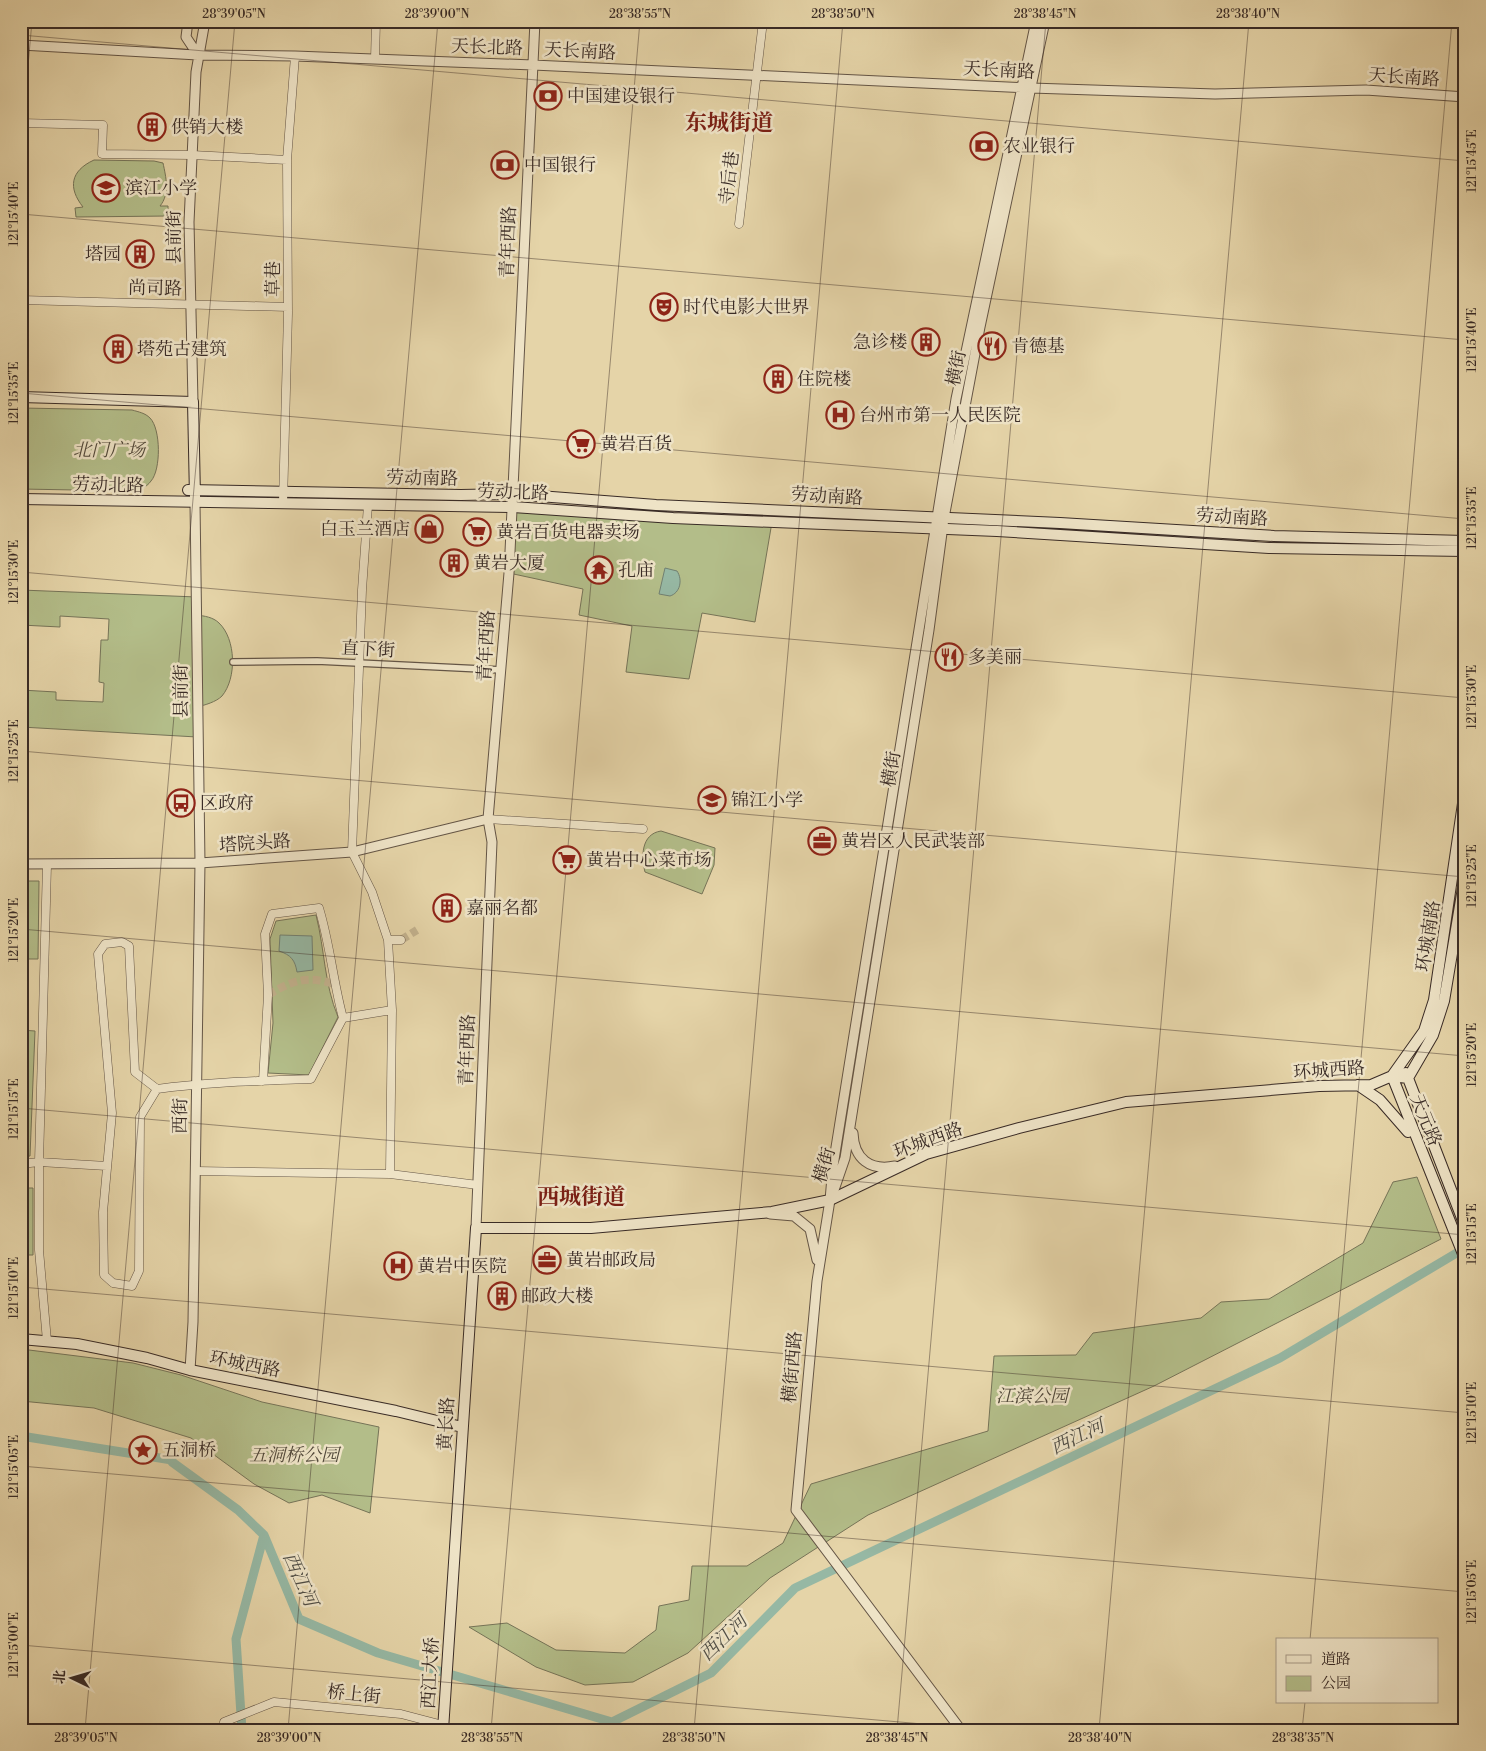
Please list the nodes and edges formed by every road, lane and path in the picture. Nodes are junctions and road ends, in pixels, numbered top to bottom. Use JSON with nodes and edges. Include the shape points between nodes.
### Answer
{"nodes":[{"id":1,"x":188,"y":21,"type":"edge"},
{"id":2,"x":205,"y":21,"type":"edge"},
{"id":3,"x":376,"y":21,"type":"edge"},
{"id":4,"x":535,"y":21,"type":"edge"},
{"id":5,"x":763,"y":21,"type":"edge"},
{"id":6,"x":1036,"y":21,"type":"edge"},
{"id":7,"x":1045,"y":21,"type":"edge"},
{"id":8,"x":21,"y":45,"type":"edge"},
{"id":9,"x":198,"y":55,"type":"junction"},
{"id":10,"x":295,"y":56,"type":"junction"},
{"id":11,"x":374,"y":59,"type":"junction"},
{"id":12,"x":533,"y":65,"type":"junction"},
{"id":13,"x":756,"y":75,"type":"junction"},
{"id":14,"x":1021,"y":87,"type":"junction"},
{"id":15,"x":1031,"y":88,"type":"junction"},
{"id":16,"x":1465,"y":97,"type":"edge"},
{"id":17,"x":21,"y":123,"type":"edge"},
{"id":18,"x":192,"y":155,"type":"junction"},
{"id":19,"x":287,"y":160,"type":"junction"},
{"id":20,"x":739,"y":224,"type":"dead end"},
{"id":21,"x":21,"y":300,"type":"edge"},
{"id":22,"x":190,"y":304,"type":"junction"},
{"id":23,"x":288,"y":307,"type":"junction"},
{"id":24,"x":21,"y":398,"type":"edge"},
{"id":25,"x":190,"y":402,"type":"junction"},
{"id":26,"x":192,"y":490,"type":"junction"},
{"id":27,"x":283,"y":492,"type":"junction"},
{"id":28,"x":513,"y":494,"type":"junction"},
{"id":29,"x":21,"y":499,"type":"edge"},
{"id":30,"x":192,"y":503,"type":"junction"},
{"id":31,"x":283,"y":503,"type":"junction"},
{"id":32,"x":368,"y":505,"type":"junction"},
{"id":33,"x":513,"y":507,"type":"junction"},
{"id":34,"x":940,"y":518,"type":"junction"},
{"id":35,"x":939,"y":529,"type":"junction"},
{"id":36,"x":1465,"y":541,"type":"edge"},
{"id":37,"x":1465,"y":551,"type":"edge"},
{"id":38,"x":233,"y":662,"type":"dead end"},
{"id":39,"x":359,"y":663,"type":"junction"},
{"id":40,"x":502,"y":670,"type":"junction"},
{"id":41,"x":1465,"y":790,"type":"edge"},
{"id":42,"x":488,"y":820,"type":"junction"},
{"id":43,"x":1463,"y":823,"type":"edge"},
{"id":44,"x":643,"y":829,"type":"dead end"},
{"id":45,"x":890,"y":847,"type":"junction"},
{"id":46,"x":352,"y":852,"type":"junction"},
{"id":47,"x":200,"y":863,"type":"junction"},
{"id":48,"x":21,"y":864,"type":"edge"},
{"id":49,"x":47,"y":865,"type":"junction"},
{"id":50,"x":1465,"y":876,"type":"edge"},
{"id":51,"x":388,"y":940,"type":"junction"},
{"id":52,"x":401,"y":940,"type":"tunnel mouth"},
{"id":53,"x":392,"y":1010,"type":"junction"},
{"id":54,"x":344,"y":1018,"type":"junction"},
{"id":55,"x":1402,"y":1063,"type":"junction"},
{"id":56,"x":1392,"y":1076,"type":"junction"},
{"id":57,"x":1408,"y":1078,"type":"junction"},
{"id":58,"x":263,"y":1081,"type":"junction"},
{"id":59,"x":197,"y":1083,"type":"junction"},
{"id":60,"x":1358,"y":1085,"type":"junction"},
{"id":61,"x":157,"y":1089,"type":"junction"},
{"id":62,"x":853,"y":1108,"type":"junction"},
{"id":63,"x":1424,"y":1158,"type":"junction"},
{"id":64,"x":39,"y":1162,"type":"junction"},
{"id":65,"x":21,"y":1164,"type":"edge"},
{"id":66,"x":902,"y":1165,"type":"junction"},
{"id":67,"x":107,"y":1166,"type":"junction"},
{"id":68,"x":196,"y":1171,"type":"junction"},
{"id":69,"x":390,"y":1174,"type":"junction"},
{"id":70,"x":478,"y":1185,"type":"junction"},
{"id":71,"x":830,"y":1200,"type":"junction"},
{"id":72,"x":760,"y":1213,"type":"junction"},
{"id":73,"x":1465,"y":1226,"type":"edge"},
{"id":74,"x":476,"y":1228,"type":"junction"},
{"id":75,"x":1465,"y":1259,"type":"edge"},
{"id":76,"x":818,"y":1272,"type":"junction"},
{"id":77,"x":21,"y":1339,"type":"edge"},
{"id":78,"x":47,"y":1341,"type":"junction"},
{"id":79,"x":190,"y":1370,"type":"junction"},
{"id":80,"x":462,"y":1427,"type":"junction"},
{"id":81,"x":449,"y":1622,"type":"joint"},
{"id":82,"x":225,"y":1726,"type":"edge"},
{"id":83,"x":443,"y":1728,"type":"edge"},
{"id":84,"x":961,"y":1730,"type":"edge"}],
"edges":[{"from":1,"to":9,"type":"street","via":[[186,37]]},
{"from":2,"to":9,"type":"street","name":"县前街"},
{"from":3,"to":11,"type":"street"},
{"from":4,"to":12,"type":"street","name":"青年西路"},
{"from":5,"to":13,"type":"street","name":"寺后巷"},
{"from":6,"to":14,"type":"street","name":"横街"},
{"from":7,"to":15,"type":"street","name":"横街"},
{"from":8,"to":9,"type":"street","name":"天长北路"},
{"from":9,"to":10,"type":"street","name":"天长北路"},
{"from":9,"to":18,"type":"street","name":"县前街"},
{"from":10,"to":11,"type":"street","name":"天长北路"},
{"from":10,"to":19,"type":"street","name":"草巷"},
{"from":11,"to":12,"type":"street","name":"天长北路"},
{"from":12,"to":13,"type":"street","name":"天长南路"},
{"from":12,"to":28,"type":"street","name":"青年西路"},
{"from":13,"to":14,"type":"street","name":"天长南路"},
{"from":13,"to":20,"type":"street","name":"寺后巷"},
{"from":14,"to":15,"type":"street","name":"天长南路"},
{"from":14,"to":34,"type":"street","name":"横街","via":[[958,390]]},
{"from":15,"to":16,"type":"street","name":"天长南路","via":[[1215,94],[1366,90]]},
{"from":15,"to":34,"type":"street","name":"横街"},
{"from":17,"to":18,"type":"street","via":[[103,125],[102,154]]},
{"from":18,"to":19,"type":"street"},
{"from":18,"to":22,"type":"street","name":"县前街"},
{"from":19,"to":23,"type":"street","name":"草巷"},
{"from":21,"to":22,"type":"street","name":"尚司路"},
{"from":22,"to":23,"type":"street","name":"尚司路"},
{"from":22,"to":25,"type":"street","name":"县前街"},
{"from":23,"to":27,"type":"street","name":"草巷"},
{"from":24,"to":25,"type":"main road"},
{"from":25,"to":26,"type":"main road","name":"县前街"},
{"from":26,"to":27,"type":"main road","name":"劳动南路"},
{"from":26,"to":30,"type":"main road","name":"县前街"},
{"from":27,"to":28,"type":"main road","name":"劳动南路"},
{"from":27,"to":31,"type":"street","name":"草巷"},
{"from":28,"to":33,"type":"street","name":"青年西路"},
{"from":28,"to":34,"type":"main road","name":"劳动南路"},
{"from":29,"to":30,"type":"main road","name":"劳动北路"},
{"from":30,"to":31,"type":"main road","name":"劳动北路"},
{"from":30,"to":47,"type":"street","name":"县前街","via":[[196,518]]},
{"from":31,"to":32,"type":"main road","name":"劳动北路"},
{"from":32,"to":33,"type":"main road","name":"劳动北路"},
{"from":32,"to":39,"type":"street"},
{"from":33,"to":35,"type":"main road","name":"劳动北路","via":[[673,518]]},
{"from":33,"to":40,"type":"street","name":"青年西路"},
{"from":34,"to":35,"type":"street","name":"横街"},
{"from":34,"to":36,"type":"main road","name":"劳动南路","via":[[1274,536]]},
{"from":35,"to":37,"type":"main road","name":"劳动南路","via":[[1269,548]]},
{"from":35,"to":45,"type":"street","name":"横街"},
{"from":38,"to":39,"type":"street","name":"直下街"},
{"from":39,"to":40,"type":"street","name":"直下街"},
{"from":39,"to":46,"type":"street"},
{"from":40,"to":42,"type":"street","name":"青年西路"},
{"from":41,"to":43,"type":"main road","name":"环城南路"},
{"from":42,"to":44,"type":"street"},
{"from":42,"to":46,"type":"street","name":"塔院头路"},
{"from":42,"to":70,"type":"street","name":"青年西路","via":[[492,842]]},
{"from":43,"to":55,"type":"main road","name":"环城南路","via":[[1434,1000],[1424,1031]]},
{"from":45,"to":62,"type":"street","name":"横街"},
{"from":45,"to":71,"type":"street","name":"横街","via":[[833,1166]]},
{"from":46,"to":47,"type":"street","name":"塔院头路"},
{"from":46,"to":51,"type":"street","via":[[372,892]]},
{"from":47,"to":49,"type":"street","name":"塔院头路"},
{"from":47,"to":59,"type":"street","name":"西街"},
{"from":48,"to":49,"type":"street","name":"塔院头路"},
{"from":49,"to":64,"type":"street"},
{"from":50,"to":57,"type":"main road","via":[[1444,1001],[1433,1035]]},
{"from":51,"to":52,"type":"street"},
{"from":51,"to":53,"type":"street"},
{"from":53,"to":54,"type":"street"},
{"from":53,"to":69,"type":"street"},
{"from":54,"to":58,"type":"street","via":[[311,1079]]},
{"from":54,"to":58,"type":"street","via":[[319,908],[272,914],[265,934],[268,995]]},
{"from":55,"to":56,"type":"main road","name":"环城南路"},
{"from":55,"to":57,"type":"main road","name":"天元路"},
{"from":56,"to":57,"type":"main road"},
{"from":56,"to":60,"type":"main road","name":"环城西路"},
{"from":56,"to":63,"type":"main road","name":"天元路"},
{"from":57,"to":73,"type":"main road","name":"天元路"},
{"from":58,"to":59,"type":"street"},
{"from":59,"to":61,"type":"street"},
{"from":59,"to":68,"type":"street","name":"西街"},
{"from":60,"to":63,"type":"main road","via":[[1380,1100],[1405,1125]]},
{"from":60,"to":66,"type":"main road","name":"环城西路","via":[[1126,1102],[926,1154]]},
{"from":61,"to":67,"type":"street","via":[[140,1117],[139,1271],[132,1286],[113,1283],[104,1275],[102,1212]]},
{"from":61,"to":67,"type":"street","via":[[135,1072],[129,946],[122,942],[105,944],[98,954],[112,1113]]},
{"from":62,"to":66,"type":"street","via":[[853,1142],[864,1162],[880,1169]]},
{"from":62,"to":71,"type":"street","name":"横街","via":[[846,1158]]},
{"from":63,"to":75,"type":"main road","name":"天元路"},
{"from":64,"to":65,"type":"street"},
{"from":64,"to":67,"type":"street"},
{"from":64,"to":78,"type":"street","via":[[39,1250]]},
{"from":66,"to":71,"type":"main road","name":"环城西路"},
{"from":68,"to":69,"type":"street"},
{"from":68,"to":79,"type":"street","name":"西街"},
{"from":69,"to":70,"type":"street"},
{"from":70,"to":74,"type":"street","name":"青年西路"},
{"from":71,"to":72,"type":"main road","name":"环城西路"},
{"from":71,"to":76,"type":"street","name":"横街西路"},
{"from":72,"to":74,"type":"main road","name":"环城西路","via":[[591,1228]]},
{"from":72,"to":76,"type":"street","via":[[794,1216],[810,1229],[817,1252]]},
{"from":74,"to":80,"type":"main road","name":"黄长路"},
{"from":76,"to":84,"type":"street","name":"横街西路","via":[[796,1510]]},
{"from":77,"to":78,"type":"main road","name":"环城西路"},
{"from":78,"to":79,"type":"main road","name":"环城西路","via":[[147,1358]]},
{"from":79,"to":80,"type":"main road","name":"环城西路"},
{"from":80,"to":81,"type":"main road","name":"黄长路","via":[[456,1557]]},
{"from":81,"to":83,"type":"main road","name":"西江大桥"},
{"from":82,"to":83,"type":"street","name":"桥上街","via":[[274,1702],[401,1714]]}]}
